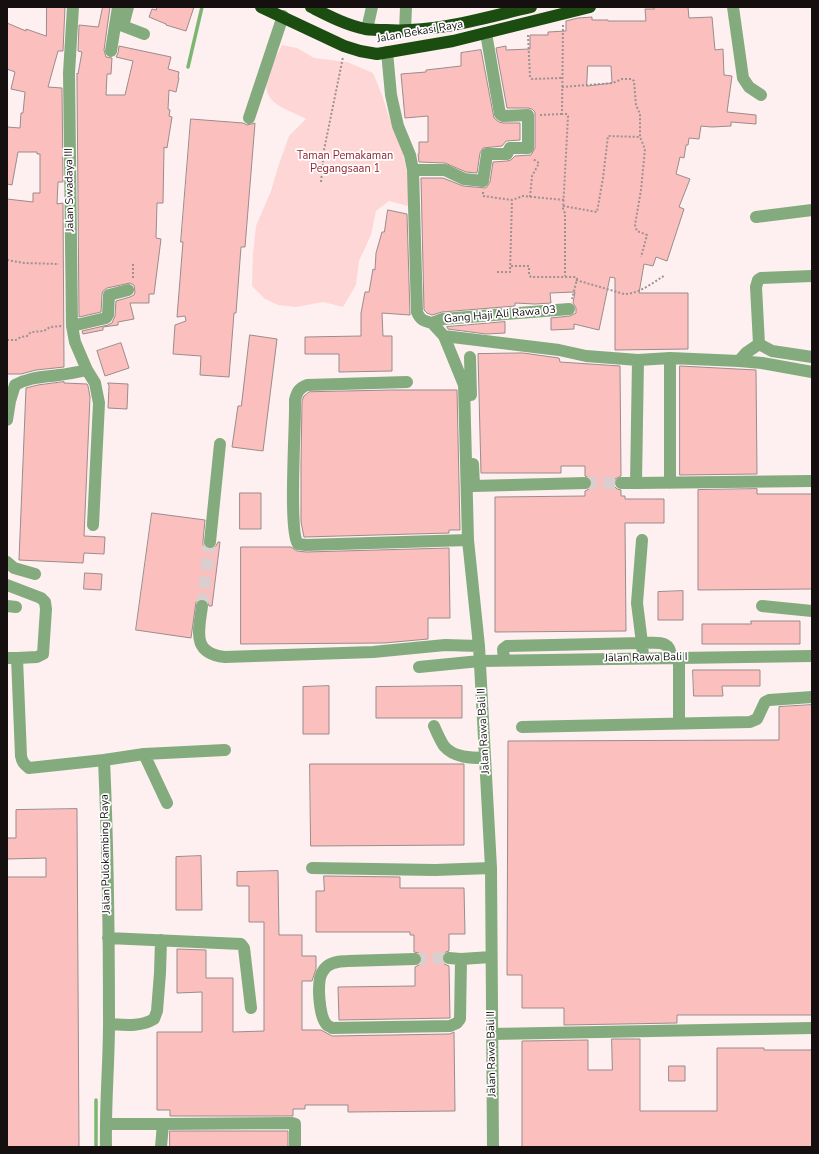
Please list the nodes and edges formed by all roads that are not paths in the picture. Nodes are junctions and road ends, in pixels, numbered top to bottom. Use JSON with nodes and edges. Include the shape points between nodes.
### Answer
{"nodes":[{"id":1,"x":73,"y":7,"type":"edge"},
{"id":2,"x":118,"y":7,"type":"edge"},
{"id":3,"x":128,"y":7,"type":"edge"},
{"id":4,"x":261,"y":7,"type":"edge"},
{"id":5,"x":313,"y":7,"type":"edge"},
{"id":6,"x":372,"y":7,"type":"edge"},
{"id":7,"x":406,"y":7,"type":"edge"},
{"id":8,"x":531,"y":7,"type":"edge"},
{"id":9,"x":590,"y":7,"type":"edge"},
{"id":10,"x":734,"y":7,"type":"edge"},
{"id":11,"x":514,"y":9,"type":"edge"},
{"id":12,"x":282,"y":16,"type":"junction"},
{"id":13,"x":366,"y":29,"type":"junction"},
{"id":14,"x":405,"y":31,"type":"junction"},
{"id":15,"x":486,"y":33,"type":"junction"},
{"id":16,"x":144,"y":34,"type":"dead end"},
{"id":17,"x":111,"y":51,"type":"dead end"},
{"id":18,"x":387,"y":52,"type":"junction"},
{"id":19,"x":761,"y":95,"type":"dead end"},
{"id":20,"x":249,"y":118,"type":"dead end"},
{"id":21,"x":413,"y":170,"type":"junction"},
{"id":22,"x":812,"y":210,"type":"edge"},
{"id":23,"x":756,"y":216,"type":"dead end"},
{"id":24,"x":812,"y":276,"type":"edge"},
{"id":25,"x":128,"y":290,"type":"road end"},
{"id":26,"x":569,"y":309,"type":"road end"},
{"id":27,"x":432,"y":323,"type":"junction"},
{"id":28,"x":72,"y":326,"type":"junction"},
{"id":29,"x":444,"y":336,"type":"junction"},
{"id":30,"x":759,"y":344,"type":"junction"},
{"id":31,"x":470,"y":357,"type":"dead end"},
{"id":32,"x":812,"y":357,"type":"edge"},
{"id":33,"x":670,"y":358,"type":"junction"},
{"id":34,"x":638,"y":360,"type":"junction"},
{"id":35,"x":739,"y":361,"type":"junction"},
{"id":36,"x":87,"y":370,"type":"junction"},
{"id":37,"x":812,"y":372,"type":"edge"},
{"id":38,"x":407,"y":382,"type":"dead end"},
{"id":39,"x":7,"y":420,"type":"edge"},
{"id":40,"x":220,"y":444,"type":"dead end"},
{"id":41,"x":812,"y":481,"type":"edge"},
{"id":42,"x":585,"y":483,"type":"tunnel mouth"},
{"id":43,"x":621,"y":483,"type":"tunnel mouth"},
{"id":44,"x":636,"y":483,"type":"junction"},
{"id":45,"x":670,"y":483,"type":"junction"},
{"id":46,"x":93,"y":526,"type":"dead end"},
{"id":47,"x":468,"y":540,"type":"junction"},
{"id":48,"x":642,"y":540,"type":"dead end"},
{"id":49,"x":210,"y":542,"type":"tunnel mouth"},
{"id":50,"x":7,"y":562,"type":"edge"},
{"id":51,"x":35,"y":574,"type":"dead end"},
{"id":52,"x":12,"y":587,"type":"edge"},
{"id":53,"x":202,"y":606,"type":"tunnel mouth"},
{"id":54,"x":762,"y":606,"type":"dead end"},
{"id":55,"x":812,"y":612,"type":"edge"},
{"id":56,"x":642,"y":643,"type":"junction"},
{"id":57,"x":479,"y":646,"type":"junction"},
{"id":58,"x":812,"y":656,"type":"edge"},
{"id":59,"x":12,"y":658,"type":"edge"},
{"id":60,"x":643,"y":658,"type":"junction"},
{"id":61,"x":675,"y":658,"type":"junction"},
{"id":62,"x":504,"y":660,"type":"junction"},
{"id":63,"x":480,"y":661,"type":"junction"},
{"id":64,"x":419,"y":667,"type":"dead end"},
{"id":65,"x":812,"y":697,"type":"edge"},
{"id":66,"x":679,"y":723,"type":"junction"},
{"id":67,"x":434,"y":726,"type":"dead end"},
{"id":68,"x":522,"y":727,"type":"dead end"},
{"id":69,"x":225,"y":750,"type":"dead end"},
{"id":70,"x":144,"y":754,"type":"junction"},
{"id":71,"x":485,"y":758,"type":"junction"},
{"id":72,"x":104,"y":760,"type":"junction"},
{"id":73,"x":168,"y":803,"type":"dead end"},
{"id":74,"x":312,"y":868,"type":"dead end"},
{"id":75,"x":491,"y":868,"type":"junction"},
{"id":76,"x":108,"y":938,"type":"junction"},
{"id":77,"x":161,"y":940,"type":"junction"},
{"id":78,"x":491,"y":957,"type":"junction"},
{"id":79,"x":415,"y":959,"type":"tunnel mouth"},
{"id":80,"x":250,"y":1008,"type":"dead end"},
{"id":81,"x":109,"y":1024,"type":"junction"},
{"id":82,"x":812,"y":1028,"type":"edge"},
{"id":83,"x":492,"y":1034,"type":"junction"},
{"id":84,"x":106,"y":1124,"type":"junction"},
{"id":85,"x":163,"y":1124,"type":"junction"},
{"id":86,"x":106,"y":1147,"type":"edge"},
{"id":87,"x":161,"y":1147,"type":"edge"},
{"id":88,"x":295,"y":1147,"type":"edge"},
{"id":89,"x":493,"y":1147,"type":"edge"}],
"edges":[{"from":1,"to":28,"type":"street","name":"Jalan Swadaya III","via":[[69,73]]},
{"from":2,"to":17,"type":"street"},
{"from":3,"to":16,"type":"street","via":[[123,26]]},
{"from":4,"to":12,"type":"highway","name":"Jalan Bekasi Raya"},
{"from":5,"to":13,"type":"highway","name":"Jalan Bekasi Raya","via":[[340,21]]},
{"from":6,"to":13,"type":"street"},
{"from":7,"to":14,"type":"street"},
{"from":8,"to":11,"type":"highway","name":"Jalan Bekasi Raya"},
{"from":9,"to":15,"type":"highway","name":"Jalan Bekasi Raya"},
{"from":10,"to":19,"type":"street","via":[[743,78],[749,87]]},
{"from":11,"to":14,"type":"highway","name":"Jalan Bekasi Raya","via":[[480,20]]},
{"from":12,"to":18,"type":"highway","name":"Jalan Bekasi Raya","via":[[344,46],[377,54]]},
{"from":12,"to":20,"type":"street"},
{"from":13,"to":14,"type":"highway","name":"Jalan Bekasi Raya"},
{"from":15,"to":18,"type":"highway","name":"Jalan Bekasi Raya"},
{"from":15,"to":21,"type":"street","via":[[500,114],[528,115],[528,148],[510,148],[507,154],[487,154],[483,181],[464,178],[445,170]]},
{"from":18,"to":21,"type":"street","via":[[396,118]]},
{"from":21,"to":27,"type":"street","name":"Jalan Rawa Bali II","via":[[417,312],[419,318]]},
{"from":22,"to":23,"type":"street"},
{"from":24,"to":30,"type":"street","via":[[758,280],[756,287]]},
{"from":25,"to":28,"type":"street","via":[[109,295],[106,318]]},
{"from":26,"to":27,"type":"street","name":"Gang Haji Ali Rawa 03","via":[[443,319]]},
{"from":27,"to":29,"type":"street","name":"Jalan Rawa Bali II"},
{"from":28,"to":36,"type":"street","name":"Jalan Swadaya III","via":[[75,342]]},
{"from":29,"to":34,"type":"street","via":[[559,350],[586,356]]},
{"from":29,"to":47,"type":"street","name":"Jalan Rawa Bali II","via":[[464,385]]},
{"from":30,"to":32,"type":"street","via":[[772,351]]},
{"from":30,"to":35,"type":"street"},
{"from":31,"to":42,"type":"street","via":[[474,486]]},
{"from":33,"to":34,"type":"street"},
{"from":33,"to":35,"type":"street"},
{"from":33,"to":45,"type":"street"},
{"from":34,"to":44,"type":"street"},
{"from":35,"to":37,"type":"street"},
{"from":36,"to":39,"type":"street","via":[[36,377],[15,385]]},
{"from":36,"to":46,"type":"street","name":"Jalan Swadaya III","via":[[94,383],[99,403]]},
{"from":38,"to":47,"type":"street","via":[[307,385],[300,388],[295,400],[293,510],[296,542],[306,545]]},
{"from":40,"to":49,"type":"street"},
{"from":41,"to":45,"type":"street"},
{"from":43,"to":44,"type":"street"},
{"from":44,"to":45,"type":"street"},
{"from":47,"to":57,"type":"street","name":"Jalan Rawa Bali II"},
{"from":48,"to":56,"type":"street","via":[[636,603]]},
{"from":50,"to":51,"type":"street","via":[[14,568]]},
{"from":52,"to":59,"type":"street","via":[[41,598],[46,609],[43,654],[37,657]]},
{"from":53,"to":57,"type":"street","via":[[200,643],[206,652],[224,658],[373,652],[445,645]]},
{"from":54,"to":55,"type":"street"},
{"from":56,"to":60,"type":"street"},
{"from":56,"to":61,"type":"street","via":[[668,645]]},
{"from":56,"to":62,"type":"street","via":[[507,646],[504,649]]},
{"from":57,"to":63,"type":"street","name":"Jalan Rawa Bali II"},
{"from":58,"to":61,"type":"street","name":"Jalan Rawa Bali I"},
{"from":59,"to":72,"type":"street","via":[[22,762],[29,768]]},
{"from":60,"to":61,"type":"street","name":"Jalan Rawa Bali I"},
{"from":60,"to":62,"type":"street","name":"Jalan Rawa Bali I"},
{"from":61,"to":66,"type":"street"},
{"from":62,"to":63,"type":"street","name":"Jalan Rawa Bali I"},
{"from":63,"to":64,"type":"street","name":"Jalan Rawa Bali I"},
{"from":63,"to":71,"type":"street","name":"Jalan Rawa Bali II"},
{"from":65,"to":66,"type":"street","via":[[769,700],[765,702],[757,719],[750,722]]},
{"from":66,"to":68,"type":"street"},
{"from":67,"to":71,"type":"street","via":[[447,749],[464,757]]},
{"from":69,"to":70,"type":"street"},
{"from":70,"to":72,"type":"street"},
{"from":70,"to":73,"type":"street"},
{"from":71,"to":75,"type":"street","name":"Jalan Rawa Bali II"},
{"from":72,"to":76,"type":"street","name":"Jalan Pulokambing Raya"},
{"from":74,"to":75,"type":"street"},
{"from":75,"to":78,"type":"street","name":"Jalan Rawa Bali II"},
{"from":76,"to":77,"type":"street"},
{"from":76,"to":81,"type":"street","name":"Jalan Pulokambing Raya"},
{"from":77,"to":80,"type":"street","via":[[241,944],[244,948]]},
{"from":77,"to":81,"type":"street","via":[[157,1011],[154,1019],[137,1025]]},
{"from":78,"to":79,"type":"street","via":[[455,958],[460,1019],[450,1026],[332,1028],[323,1019],[320,1006],[320,976],[329,964]]},
{"from":78,"to":83,"type":"street","name":"Jalan Rawa Bali II"},
{"from":81,"to":84,"type":"street","name":"Jalan Pulokambing Raya"},
{"from":82,"to":83,"type":"street"},
{"from":83,"to":89,"type":"street","name":"Jalan Rawa Bali II"},
{"from":84,"to":85,"type":"street"},
{"from":84,"to":86,"type":"street","name":"Jalan Pulokambing Raya"},
{"from":85,"to":87,"type":"street"},
{"from":85,"to":88,"type":"street","via":[[292,1123],[296,1128]]}]}
